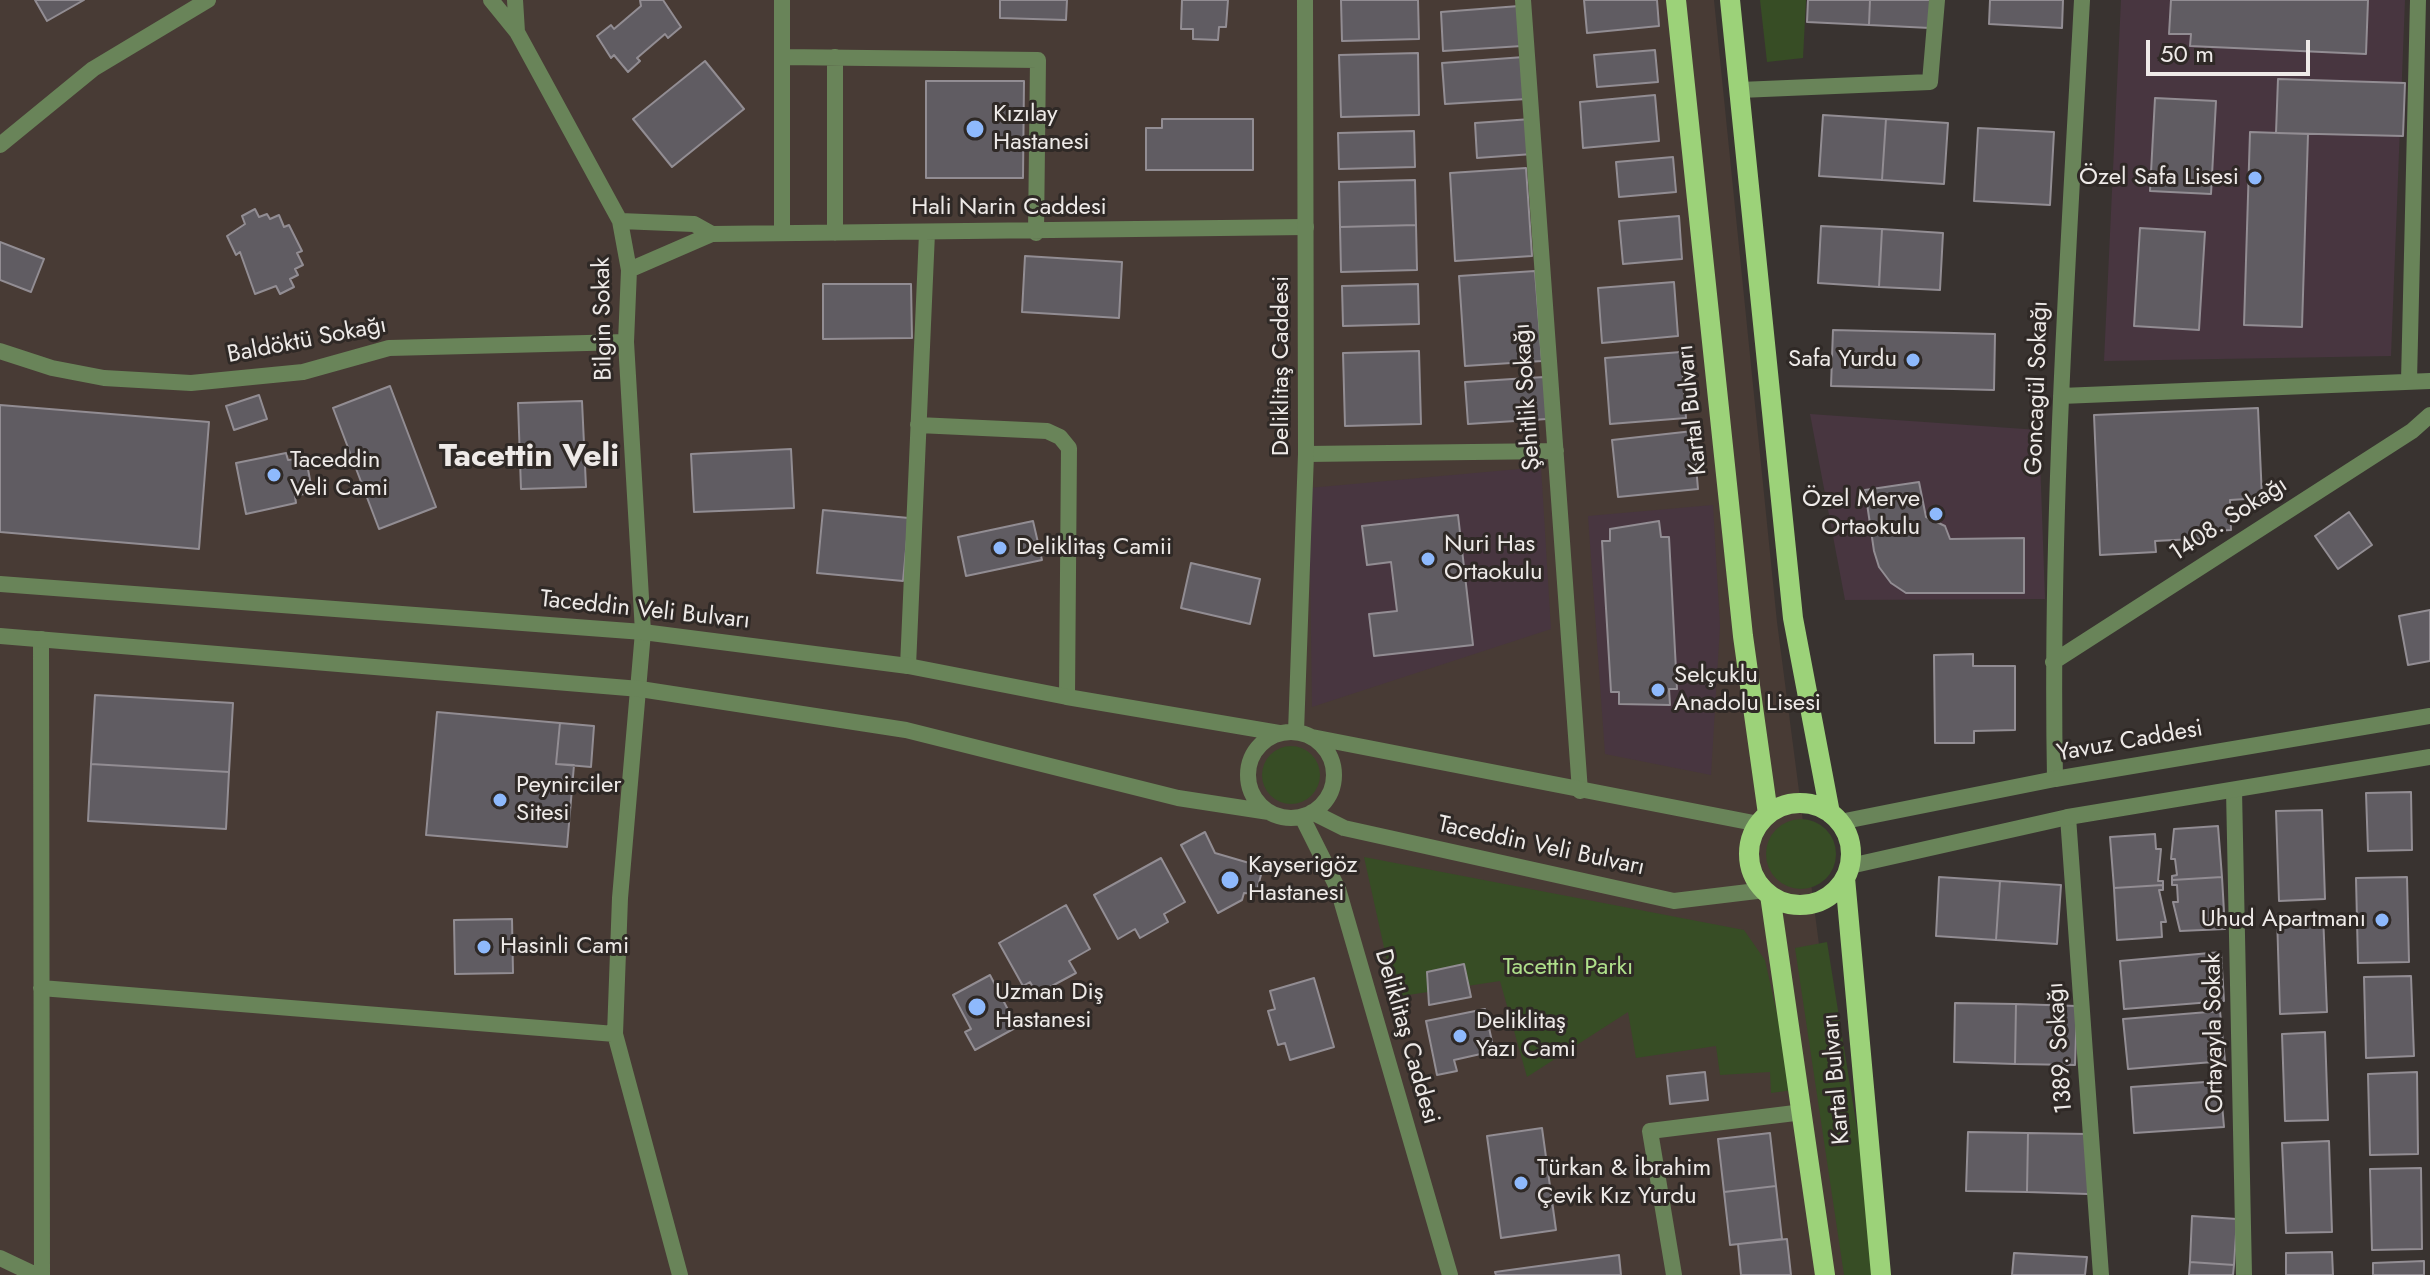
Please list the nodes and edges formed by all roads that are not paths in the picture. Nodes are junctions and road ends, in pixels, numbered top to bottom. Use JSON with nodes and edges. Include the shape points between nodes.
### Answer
{"nodes":[{"id":1,"x":208,"y":0,"type":"edge"},
{"id":2,"x":491,"y":0,"type":"edge"},
{"id":3,"x":515,"y":0,"type":"edge"},
{"id":4,"x":782,"y":0,"type":"edge"},
{"id":5,"x":1305,"y":0,"type":"edge"},
{"id":6,"x":1523,"y":0,"type":"edge"},
{"id":7,"x":1676,"y":0,"type":"edge"},
{"id":8,"x":1730,"y":0,"type":"edge"},
{"id":9,"x":1937,"y":0,"type":"edge"},
{"id":10,"x":2082,"y":0,"type":"edge"},
{"id":11,"x":2418,"y":0,"type":"edge"},
{"id":12,"x":517,"y":32,"type":"junction"},
{"id":13,"x":783,"y":57,"type":"junction"},
{"id":14,"x":835,"y":57,"type":"junction"},
{"id":15,"x":1740,"y":90,"type":"junction"},
{"id":16,"x":0,"y":145,"type":"edge"},
{"id":17,"x":620,"y":221,"type":"junction"},
{"id":18,"x":1306,"y":227,"type":"junction"},
{"id":19,"x":782,"y":232,"type":"junction"},
{"id":20,"x":835,"y":233,"type":"junction"},
{"id":21,"x":927,"y":233,"type":"junction"},
{"id":22,"x":1036,"y":233,"type":"junction"},
{"id":23,"x":712,"y":234,"type":"junction"},
{"id":24,"x":629,"y":270,"type":"junction"},
{"id":25,"x":626,"y":342,"type":"junction"},
{"id":26,"x":0,"y":351,"type":"edge"},
{"id":27,"x":2409,"y":381,"type":"junction"},
{"id":28,"x":2430,"y":381,"type":"edge"},
{"id":29,"x":2061,"y":396,"type":"junction"},
{"id":30,"x":2430,"y":415,"type":"edge"},
{"id":31,"x":918,"y":425,"type":"junction"},
{"id":32,"x":1556,"y":451,"type":"junction"},
{"id":33,"x":1306,"y":454,"type":"junction"},
{"id":34,"x":0,"y":584,"type":"edge"},
{"id":35,"x":643,"y":632,"type":"junction"},
{"id":36,"x":0,"y":636,"type":"edge"},
{"id":37,"x":41,"y":639,"type":"junction"},
{"id":38,"x":2053,"y":662,"type":"junction"},
{"id":39,"x":908,"y":666,"type":"junction"},
{"id":40,"x":640,"y":689,"type":"junction"},
{"id":41,"x":1067,"y":697,"type":"junction"},
{"id":42,"x":2430,"y":716,"type":"edge"},
{"id":43,"x":1296,"y":734,"type":"junction"},
{"id":44,"x":2430,"y":757,"type":"edge"},
{"id":45,"x":2055,"y":779,"type":"junction"},
{"id":46,"x":2234,"y":790,"type":"junction"},
{"id":47,"x":1580,"y":791,"type":"junction"},
{"id":48,"x":1269,"y":812,"type":"junction"},
{"id":49,"x":1307,"y":815,"type":"junction"},
{"id":50,"x":1835,"y":817,"type":"junction"},
{"id":51,"x":2068,"y":817,"type":"junction"},
{"id":52,"x":1764,"y":819,"type":"junction"},
{"id":53,"x":1847,"y":872,"type":"junction"},
{"id":54,"x":1768,"y":893,"type":"junction"},
{"id":55,"x":41,"y":988,"type":"junction"},
{"id":56,"x":615,"y":1034,"type":"junction"},
{"id":57,"x":1803,"y":1112,"type":"junction"},
{"id":58,"x":0,"y":1258,"type":"edge"},
{"id":59,"x":39,"y":1275,"type":"edge"},
{"id":60,"x":680,"y":1275,"type":"edge"},
{"id":61,"x":1450,"y":1275,"type":"edge"},
{"id":62,"x":1674,"y":1275,"type":"edge"},
{"id":63,"x":1825,"y":1275,"type":"edge"},
{"id":64,"x":1881,"y":1275,"type":"edge"},
{"id":65,"x":2101,"y":1275,"type":"edge"},
{"id":66,"x":2244,"y":1275,"type":"edge"}],
"edges":[{"from":1,"to":16,"type":"street","via":[[93,69]]},
{"from":2,"to":12,"type":"street","name":"Bilgin Sokak"},
{"from":3,"to":12,"type":"street","name":"Bilgin Sokak"},
{"from":4,"to":13,"type":"street"},
{"from":5,"to":18,"type":"street","name":"Deliklitaş Caddesi"},
{"from":6,"to":32,"type":"street","name":"Şehitlik Sokağı"},
{"from":7,"to":52,"type":"main road","name":"Kartal Bulvarı"},
{"from":8,"to":15,"type":"main road"},
{"from":9,"to":15,"type":"street","via":[[1930,82]]},
{"from":10,"to":29,"type":"street","name":"Goncagül Sokağı"},
{"from":11,"to":27,"type":"street"},
{"from":12,"to":17,"type":"street","name":"Bilgin Sokak"},
{"from":13,"to":14,"type":"street"},
{"from":13,"to":19,"type":"street"},
{"from":14,"to":20,"type":"street"},
{"from":14,"to":22,"type":"street","via":[[1038,60]]},
{"from":15,"to":50,"type":"main road","via":[[1793,618]]},
{"from":17,"to":23,"type":"street","name":"Hali Narin Caddesi","via":[[694,224]]},
{"from":17,"to":24,"type":"street","name":"Bilgin Sokak"},
{"from":18,"to":22,"type":"street","name":"Hali Narin Caddesi"},
{"from":18,"to":33,"type":"street","name":"Deliklitaş Caddesi"},
{"from":19,"to":20,"type":"street","name":"Hali Narin Caddesi"},
{"from":19,"to":23,"type":"street","name":"Hali Narin Caddesi"},
{"from":20,"to":21,"type":"street","name":"Hali Narin Caddesi"},
{"from":21,"to":22,"type":"street","name":"Hali Narin Caddesi"},
{"from":21,"to":31,"type":"street"},
{"from":23,"to":24,"type":"street","name":"Hali Narin Caddesi"},
{"from":24,"to":25,"type":"street","name":"Bilgin Sokak"},
{"from":25,"to":26,"type":"street","name":"Baldöktü Sokağı","via":[[389,348],[303,372],[191,383],[104,378]]},
{"from":25,"to":35,"type":"street","name":"Bilgin Sokak"},
{"from":27,"to":28,"type":"street"},
{"from":27,"to":29,"type":"street"},
{"from":29,"to":38,"type":"street","name":"Goncagül Sokağı"},
{"from":30,"to":38,"type":"street","name":"1408. Sokağı"},
{"from":31,"to":39,"type":"street"},
{"from":31,"to":41,"type":"street","via":[[1047,431],[1069,448]]},
{"from":32,"to":33,"type":"street"},
{"from":32,"to":47,"type":"street","name":"Şehitlik Sokağı"},
{"from":33,"to":43,"type":"street","name":"Deliklitaş Caddesi"},
{"from":34,"to":35,"type":"street","name":"Taceddin Veli Bulvarı"},
{"from":35,"to":39,"type":"street","name":"Taceddin Veli Bulvarı"},
{"from":35,"to":40,"type":"street","name":"Bilgin Sokak"},
{"from":36,"to":37,"type":"street"},
{"from":37,"to":40,"type":"street"},
{"from":37,"to":55,"type":"street"},
{"from":38,"to":45,"type":"street","name":"Goncagül Sokağı"},
{"from":39,"to":41,"type":"street","name":"Taceddin Veli Bulvarı"},
{"from":40,"to":48,"type":"street","via":[[906,730],[1178,798]]},
{"from":40,"to":56,"type":"street","name":"Bilgin Sokak","via":[[620,898]]},
{"from":41,"to":43,"type":"street","name":"Taceddin Veli Bulvarı"},
{"from":42,"to":45,"type":"street","name":"Yavuz Caddesi"},
{"from":43,"to":47,"type":"street","name":"Taceddin Veli Bulvarı"},
{"from":43,"to":48,"type":"street","via":[[1260,744],[1249,763],[1253,796]]},
{"from":43,"to":49,"type":"street","via":[[1328,753],[1334,775],[1328,796]]},
{"from":44,"to":46,"type":"street"},
{"from":45,"to":50,"type":"street","name":"Yavuz Caddesi"},
{"from":46,"to":51,"type":"street"},
{"from":46,"to":66,"type":"street","name":"Ortayayla Sokak"},
{"from":47,"to":52,"type":"street","name":"Taceddin Veli Bulvarı"},
{"from":48,"to":49,"type":"street","via":[[1291,818]]},
{"from":49,"to":54,"type":"street","name":"Taceddin Veli Bulvarı","via":[[1344,828],[1674,901]]},
{"from":49,"to":61,"type":"street","name":"Deliklitaş Caddesi","via":[[1338,889]]},
{"from":50,"to":52,"type":"main road","via":[[1806,803],[1780,807]]},
{"from":50,"to":53,"type":"main road","via":[[1851,846]]},
{"from":51,"to":53,"type":"street"},
{"from":51,"to":65,"type":"street","name":"1389. Sokağı"},
{"from":52,"to":54,"type":"main road","via":[[1753,836],[1750,862]]},
{"from":53,"to":54,"type":"main road","via":[[1832,894],[1808,905],[1782,902]]},
{"from":53,"to":64,"type":"main road","name":"Kartal Bulvarı"},
{"from":54,"to":57,"type":"main road","name":"Kartal Bulvarı"},
{"from":55,"to":56,"type":"street"},
{"from":55,"to":59,"type":"street"},
{"from":56,"to":60,"type":"street","name":"Bilgin Sokak"},
{"from":57,"to":62,"type":"street","via":[[1650,1131]]},
{"from":57,"to":63,"type":"main road","name":"Kartal Bulvarı"},
{"from":58,"to":59,"type":"street"}]}
